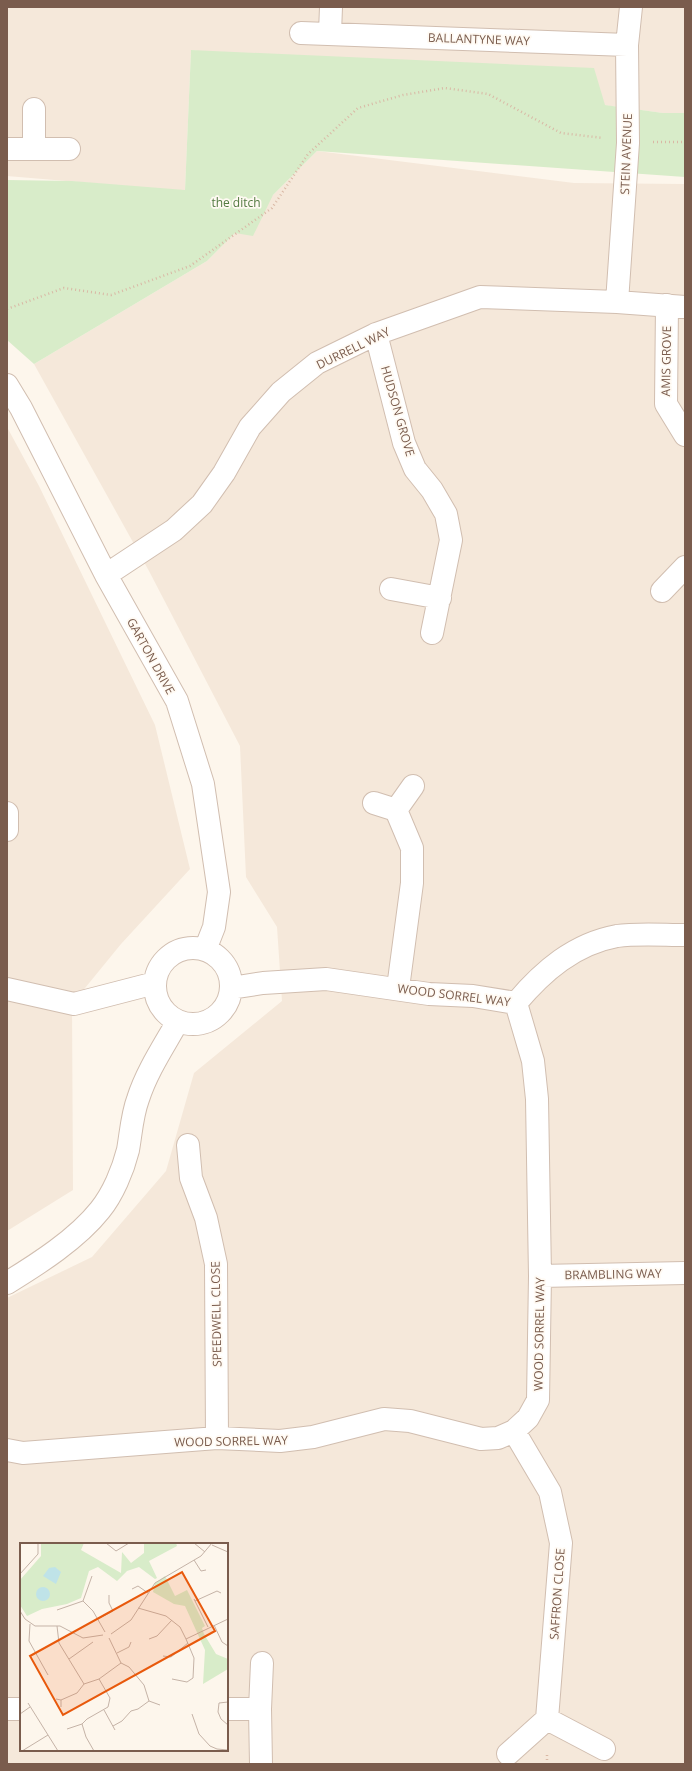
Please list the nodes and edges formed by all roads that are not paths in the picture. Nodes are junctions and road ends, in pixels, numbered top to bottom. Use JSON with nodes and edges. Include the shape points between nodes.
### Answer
{"nodes":[{"id":1,"x":331,"y":7,"type":"edge"},
{"id":2,"x":631,"y":7,"type":"edge"},
{"id":3,"x":301,"y":33,"type":"dead end"},
{"id":4,"x":330,"y":33,"type":"junction"},
{"id":5,"x":627,"y":45,"type":"junction"},
{"id":6,"x":34,"y":109,"type":"dead end"},
{"id":7,"x":7,"y":149,"type":"edge"},
{"id":8,"x":34,"y":149,"type":"junction"},
{"id":9,"x":69,"y":149,"type":"dead end"},
{"id":10,"x":617,"y":302,"type":"junction"},
{"id":11,"x":676,"y":306,"type":"edge"},
{"id":12,"x":376,"y":334,"type":"junction"},
{"id":13,"x":7,"y":385,"type":"edge"},
{"id":14,"x":14,"y":412,"type":"edge"},
{"id":15,"x":685,"y":435,"type":"edge"},
{"id":16,"x":685,"y":567,"type":"edge"},
{"id":17,"x":106,"y":575,"type":"junction"},
{"id":18,"x":391,"y":589,"type":"dead end"},
{"id":19,"x":662,"y":591,"type":"dead end"},
{"id":20,"x":440,"y":598,"type":"junction"},
{"id":21,"x":432,"y":633,"type":"dead end"},
{"id":22,"x":413,"y":786,"type":"dead end"},
{"id":23,"x":374,"y":803,"type":"dead end"},
{"id":24,"x":396,"y":810,"type":"junction"},
{"id":25,"x":7,"y":813,"type":"edge"},
{"id":26,"x":7,"y":830,"type":"edge"},
{"id":27,"x":685,"y":935,"type":"edge"},
{"id":28,"x":206,"y":950,"type":"junction"},
{"id":29,"x":156,"y":983,"type":"junction"},
{"id":30,"x":231,"y":988,"type":"junction"},
{"id":31,"x":398,"y":988,"type":"junction"},
{"id":32,"x":7,"y":990,"type":"edge"},
{"id":33,"x":516,"y":1003,"type":"junction"},
{"id":34,"x":178,"y":1021,"type":"junction"},
{"id":35,"x":188,"y":1145,"type":"dead end"},
{"id":36,"x":685,"y":1273,"type":"edge"},
{"id":37,"x":540,"y":1276,"type":"junction"},
{"id":38,"x":7,"y":1283,"type":"edge"},
{"id":39,"x":514,"y":1431,"type":"junction"},
{"id":40,"x":217,"y":1438,"type":"junction"},
{"id":41,"x":7,"y":1450,"type":"edge"},
{"id":42,"x":262,"y":1663,"type":"dead end"},
{"id":43,"x":7,"y":1709,"type":"edge"},
{"id":44,"x":20,"y":1709,"type":"edge"},
{"id":45,"x":228,"y":1709,"type":"edge"},
{"id":46,"x":260,"y":1709,"type":"junction"},
{"id":47,"x":547,"y":1719,"type":"junction"},
{"id":48,"x":604,"y":1750,"type":"dead end"},
{"id":49,"x":508,"y":1754,"type":"dead end"},
{"id":50,"x":261,"y":1764,"type":"edge"}],
"edges":[{"from":1,"to":4,"type":"street"},
{"from":2,"to":5,"type":"street","name":"STEIN AVENUE"},
{"from":3,"to":4,"type":"street","name":"BALLANTYNE WAY"},
{"from":4,"to":5,"type":"street","name":"BALLANTYNE WAY"},
{"from":5,"to":10,"type":"street","name":"STEIN AVENUE","via":[[628,143]]},
{"from":6,"to":8,"type":"street"},
{"from":7,"to":8,"type":"street"},
{"from":8,"to":9,"type":"street"},
{"from":10,"to":11,"type":"street","name":"DURRELL WAY"},
{"from":10,"to":12,"type":"street","name":"DURRELL WAY","via":[[480,297]]},
{"from":11,"to":15,"type":"street","name":"AMIS GROVE","via":[[666,404]]},
{"from":12,"to":17,"type":"street","name":"DURRELL WAY","via":[[317,364],[281,392],[250,427],[224,473],[202,504],[174,530]]},
{"from":12,"to":20,"type":"street","name":"HUDSON GROVE","via":[[404,444],[415,468],[446,514],[451,540]]},
{"from":13,"to":14,"type":"street","name":"GARTON DRIVE"},
{"from":14,"to":17,"type":"street","name":"GARTON DRIVE"},
{"from":16,"to":19,"type":"street"},
{"from":17,"to":28,"type":"street","name":"GARTON DRIVE","via":[[177,701],[203,784],[219,892],[214,927]]},
{"from":18,"to":20,"type":"street"},
{"from":20,"to":21,"type":"street","name":"HUDSON GROVE"},
{"from":22,"to":24,"type":"street"},
{"from":23,"to":24,"type":"street"},
{"from":24,"to":31,"type":"street","via":[[412,848],[412,883]]},
{"from":25,"to":26,"type":"street"},
{"from":27,"to":33,"type":"street","via":[[617,936],[588,945],[560,959],[537,978]]},
{"from":28,"to":29,"type":"street","via":[[182,949],[172,954],[158,972]]},
{"from":28,"to":30,"type":"street","via":[[216,955],[225,965],[230,976]]},
{"from":29,"to":32,"type":"street","via":[[74,1004]]},
{"from":29,"to":34,"type":"street","via":[[156,995],[161,1006]]},
{"from":30,"to":31,"type":"street","name":"WOOD SORREL WAY","via":[[326,979]]},
{"from":30,"to":34,"type":"street","via":[[229,1000],[213,1018],[202,1023]]},
{"from":31,"to":33,"type":"street","name":"WOOD SORREL WAY","via":[[429,994],[473,996]]},
{"from":33,"to":37,"type":"street","name":"WOOD SORREL WAY","via":[[533,1061],[538,1099]]},
{"from":34,"to":38,"type":"street","via":[[149,1072],[137,1100],[127,1152],[115,1185],[100,1210],[76,1234]]},
{"from":35,"to":40,"type":"street","name":"SPEEDWELL CLOSE","via":[[191,1178],[206,1218],[216,1264]]},
{"from":36,"to":37,"type":"street","name":"BRAMBLING WAY"},
{"from":37,"to":39,"type":"street","name":"WOOD SORREL WAY","via":[[538,1400],[528,1418]]},
{"from":39,"to":40,"type":"street","name":"WOOD SORREL WAY","via":[[498,1438],[481,1438],[410,1421],[384,1419],[307,1438],[280,1441]]},
{"from":39,"to":47,"type":"street","name":"SAFFRON CLOSE","via":[[550,1492],[561,1543]]},
{"from":40,"to":41,"type":"street","name":"WOOD SORREL WAY","via":[[23,1453]]},
{"from":42,"to":46,"type":"street"},
{"from":43,"to":44,"type":"street"},
{"from":45,"to":46,"type":"street"},
{"from":46,"to":50,"type":"street"},
{"from":47,"to":48,"type":"street"},
{"from":47,"to":49,"type":"street"}]}
